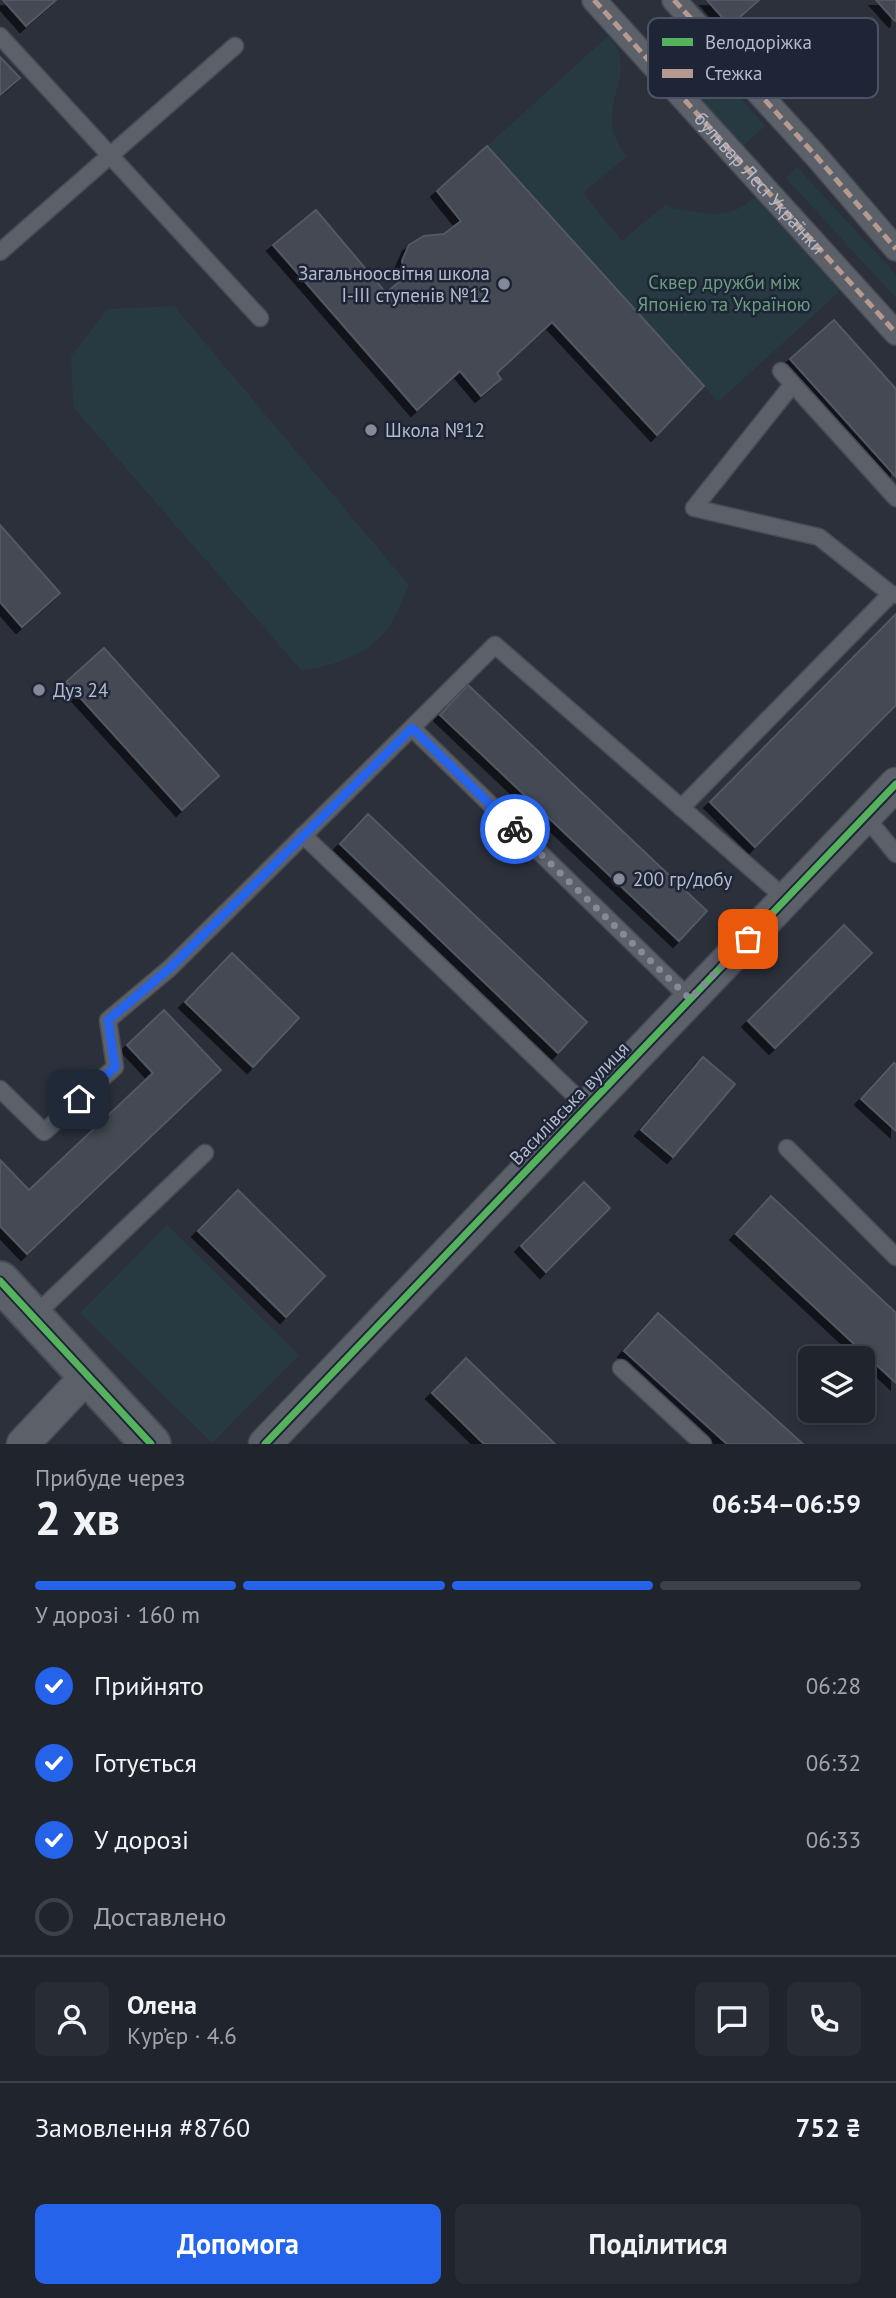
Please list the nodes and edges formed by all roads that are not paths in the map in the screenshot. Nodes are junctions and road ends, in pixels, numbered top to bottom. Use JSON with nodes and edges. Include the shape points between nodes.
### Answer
{"nodes":[{"id":1,"x":594,"y":0,"type":"edge"},
{"id":2,"x":674,"y":0,"type":"edge"},
{"id":3,"x":690,"y":18,"type":"edge"},
{"id":4,"x":0,"y":36,"type":"edge"},
{"id":5,"x":235,"y":46,"type":"dead end"},
{"id":6,"x":648,"y":60,"type":"edge"},
{"id":7,"x":683,"y":98,"type":"edge"},
{"id":8,"x":763,"y":98,"type":"edge"},
{"id":9,"x":108,"y":155,"type":"junction"},
{"id":10,"x":896,"y":249,"type":"edge"},
{"id":11,"x":0,"y":252,"type":"edge"},
{"id":12,"x":260,"y":318,"type":"dead end"},
{"id":13,"x":896,"y":333,"type":"edge"},
{"id":14,"x":781,"y":371,"type":"dead end"},
{"id":15,"x":793,"y":384,"type":"junction"},
{"id":16,"x":896,"y":498,"type":"edge"},
{"id":17,"x":893,"y":594,"type":"edge"},
{"id":18,"x":412,"y":728,"type":"junction"},
{"id":19,"x":896,"y":784,"type":"edge"},
{"id":20,"x":681,"y":808,"type":"junction"},
{"id":21,"x":865,"y":816,"type":"junction"},
{"id":22,"x":303,"y":835,"type":"junction"},
{"id":23,"x":896,"y":854,"type":"edge"},
{"id":24,"x":786,"y":899,"type":"junction"},
{"id":25,"x":690,"y":999,"type":"junction"},
{"id":26,"x":0,"y":1090,"type":"edge"},
{"id":27,"x":587,"y":1107,"type":"junction"},
{"id":28,"x":787,"y":1148,"type":"dead end"},
{"id":29,"x":205,"y":1153,"type":"dead end"},
{"id":30,"x":896,"y":1257,"type":"edge"},
{"id":31,"x":0,"y":1281,"type":"edge"},
{"id":32,"x":33,"y":1317,"type":"junction"},
{"id":33,"x":621,"y":1368,"type":"dead end"},
{"id":34,"x":87,"y":1376,"type":"junction"},
{"id":35,"x":23,"y":1444,"type":"edge"},
{"id":36,"x":151,"y":1444,"type":"edge"},
{"id":37,"x":265,"y":1444,"type":"edge"},
{"id":38,"x":703,"y":1444,"type":"edge"}],
"edges":[{"from":1,"to":6,"type":"street","name":"бульвар Лесі Українки"},
{"from":2,"to":3,"type":"street"},
{"from":4,"to":9,"type":"lane"},
{"from":5,"to":9,"type":"lane"},
{"from":7,"to":13,"type":"street","name":"бульвар Лесі Українки"},
{"from":8,"to":10,"type":"street"},
{"from":9,"to":11,"type":"lane"},
{"from":9,"to":12,"type":"lane"},
{"from":14,"to":15,"type":"lane"},
{"from":15,"to":16,"type":"lane"},
{"from":15,"to":17,"type":"lane","via":[[694,508],[819,537]]},
{"from":17,"to":20,"type":"lane"},
{"from":18,"to":20,"type":"lane","via":[[495,645]]},
{"from":18,"to":22,"type":"lane"},
{"from":18,"to":25,"type":"lane"},
{"from":19,"to":21,"type":"street","name":"Василівська вулиця"},
{"from":20,"to":24,"type":"lane"},
{"from":21,"to":23,"type":"lane"},
{"from":21,"to":24,"type":"street","name":"Василівська вулиця"},
{"from":22,"to":26,"type":"lane","via":[[170,968],[108,1020],[115,1067],[44,1132]]},
{"from":22,"to":27,"type":"lane"},
{"from":24,"to":25,"type":"street","name":"Василівська вулиця"},
{"from":25,"to":27,"type":"street","name":"Василівська вулиця"},
{"from":27,"to":37,"type":"street","name":"Василівська вулиця"},
{"from":28,"to":30,"type":"lane"},
{"from":29,"to":32,"type":"lane"},
{"from":31,"to":32,"type":"street"},
{"from":32,"to":34,"type":"street"},
{"from":33,"to":38,"type":"lane"},
{"from":34,"to":35,"type":"street"},
{"from":34,"to":36,"type":"street"}]}
